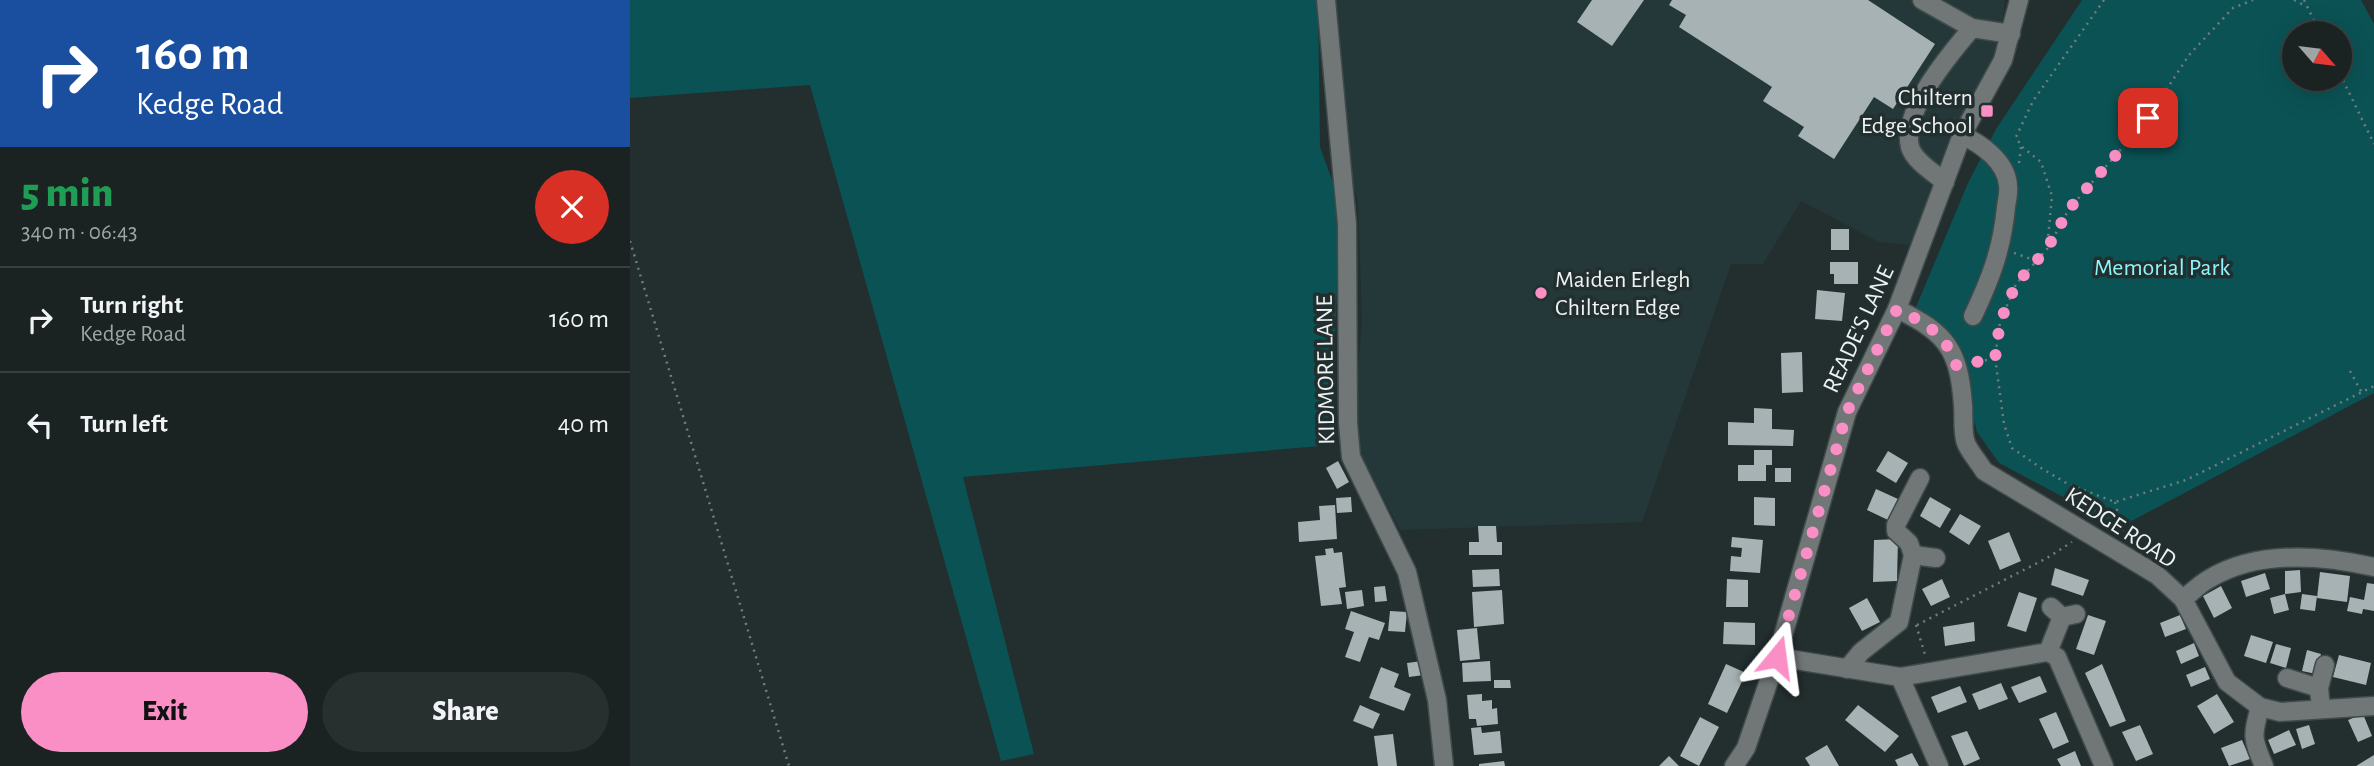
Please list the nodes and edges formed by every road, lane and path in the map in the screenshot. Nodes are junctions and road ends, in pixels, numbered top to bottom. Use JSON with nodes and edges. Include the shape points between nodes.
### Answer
{"nodes":[{"id":1,"x":1326,"y":0,"type":"edge"},
{"id":2,"x":1922,"y":0,"type":"edge"},
{"id":3,"x":2019,"y":0,"type":"edge"},
{"id":4,"x":2104,"y":0,"type":"edge"},
{"id":5,"x":2253,"y":0,"type":"edge"},
{"id":6,"x":2294,"y":0,"type":"edge"},
{"id":7,"x":2304,"y":0,"type":"edge"},
{"id":8,"x":2306,"y":6,"type":"junction"},
{"id":9,"x":2314,"y":21,"type":"edge"},
{"id":10,"x":1972,"y":28,"type":"junction"},
{"id":11,"x":2011,"y":34,"type":"junction"},
{"id":12,"x":2348,"y":91,"type":"edge"},
{"id":13,"x":1962,"y":135,"type":"junction"},
{"id":14,"x":2374,"y":144,"type":"edge"},
{"id":15,"x":1945,"y":181,"type":"junction"},
{"id":16,"x":630,"y":241,"type":"edge"},
{"id":17,"x":2000,"y":248,"type":"junction"},
{"id":18,"x":2047,"y":249,"type":"junction"},
{"id":19,"x":2037,"y":261,"type":"junction"},
{"id":20,"x":1897,"y":309,"type":"junction"},
{"id":21,"x":1973,"y":316,"type":"dead end"},
{"id":22,"x":1995,"y":359,"type":"junction"},
{"id":23,"x":1956,"y":365,"type":"junction"},
{"id":24,"x":2350,"y":371,"type":"dead end"},
{"id":25,"x":2374,"y":386,"type":"edge"},
{"id":26,"x":2362,"y":393,"type":"junction"},
{"id":27,"x":1920,"y":478,"type":"dead end"},
{"id":28,"x":2115,"y":502,"type":"junction"},
{"id":29,"x":2087,"y":533,"type":"junction"},
{"id":30,"x":1911,"y":549,"type":"junction"},
{"id":31,"x":2125,"y":556,"type":"junction"},
{"id":32,"x":1936,"y":558,"type":"dead end"},
{"id":33,"x":2374,"y":567,"type":"edge"},
{"id":34,"x":2183,"y":599,"type":"junction"},
{"id":35,"x":2063,"y":613,"type":"dead end"},
{"id":36,"x":1899,"y":622,"type":"junction"},
{"id":37,"x":1917,"y":625,"type":"junction"},
{"id":38,"x":2049,"y":652,"type":"junction"},
{"id":39,"x":1777,"y":657,"type":"junction"},
{"id":40,"x":2325,"y":665,"type":"dead end"},
{"id":41,"x":1847,"y":669,"type":"junction"},
{"id":42,"x":1930,"y":672,"type":"junction"},
{"id":43,"x":1900,"y":677,"type":"junction"},
{"id":44,"x":2287,"y":678,"type":"dead end"},
{"id":45,"x":2319,"y":688,"type":"junction"},
{"id":46,"x":2374,"y":706,"type":"edge"},
{"id":47,"x":2260,"y":707,"type":"junction"},
{"id":48,"x":2322,"y":709,"type":"junction"},
{"id":49,"x":789,"y":766,"type":"edge"},
{"id":50,"x":1444,"y":766,"type":"edge"},
{"id":51,"x":1734,"y":766,"type":"edge"},
{"id":52,"x":1939,"y":766,"type":"edge"},
{"id":53,"x":2104,"y":766,"type":"edge"},
{"id":54,"x":2264,"y":766,"type":"edge"}],
"edges":[{"from":1,"to":50,"type":"street","name":"KIDMORE LANE","via":[[1347,224],[1351,457],[1407,572],[1437,700]]},
{"from":2,"to":10,"type":"street"},
{"from":3,"to":11,"type":"street","name":"READE'S LANE"},
{"from":4,"to":18,"type":"path","via":[[2032,102],[2016,137],[2041,162],[2052,196]]},
{"from":5,"to":18,"type":"path","via":[[2233,9],[2189,55],[2148,118],[2069,209]]},
{"from":6,"to":8,"type":"path"},
{"from":7,"to":8,"type":"path"},
{"from":8,"to":9,"type":"path"},
{"from":10,"to":11,"type":"street"},
{"from":10,"to":15,"type":"street","via":[[1915,108],[1910,130],[1910,148]]},
{"from":11,"to":13,"type":"street","name":"READE'S LANE","via":[[1993,82]]},
{"from":12,"to":14,"type":"path"},
{"from":13,"to":15,"type":"street","name":"READE'S LANE"},
{"from":13,"to":17,"type":"street","via":[[1992,154],[2008,183]]},
{"from":15,"to":20,"type":"street","name":"READE'S LANE"},
{"from":16,"to":49,"type":"path"},
{"from":17,"to":19,"type":"path"},
{"from":17,"to":21,"type":"street"},
{"from":18,"to":19,"type":"path"},
{"from":19,"to":22,"type":"path","via":[[2016,284],[2000,322]]},
{"from":20,"to":23,"type":"street","name":"KEDGE ROAD","via":[[1940,334]]},
{"from":20,"to":39,"type":"street","name":"READE'S LANE","via":[[1847,412]]},
{"from":22,"to":23,"type":"path"},
{"from":22,"to":28,"type":"path","via":[[2012,448],[2068,484]]},
{"from":23,"to":29,"type":"street","name":"KEDGE ROAD","via":[[1966,443],[1984,471]]},
{"from":24,"to":26,"type":"path"},
{"from":25,"to":26,"type":"path"},
{"from":26,"to":28,"type":"path","via":[[2186,480]]},
{"from":27,"to":30,"type":"street","via":[[1896,525]]},
{"from":28,"to":31,"type":"path","via":[[2129,551]]},
{"from":29,"to":31,"type":"street","name":"KEDGE ROAD"},
{"from":29,"to":37,"type":"path"},
{"from":30,"to":32,"type":"street"},
{"from":30,"to":36,"type":"street"},
{"from":31,"to":34,"type":"street","name":"KEDGE ROAD","via":[[2157,575]]},
{"from":33,"to":34,"type":"street","via":[[2294,557],[2241,564],[2209,579]]},
{"from":34,"to":47,"type":"street","name":"KEDGE ROAD","via":[[2227,682]]},
{"from":35,"to":38,"type":"street"},
{"from":36,"to":37,"type":"path"},
{"from":36,"to":41,"type":"street"},
{"from":37,"to":42,"type":"path"},
{"from":38,"to":42,"type":"street"},
{"from":38,"to":53,"type":"street","via":[[2057,657]]},
{"from":39,"to":41,"type":"street"},
{"from":39,"to":51,"type":"street","name":"READE'S LANE","via":[[1746,748]]},
{"from":40,"to":45,"type":"street"},
{"from":41,"to":43,"type":"street"},
{"from":42,"to":43,"type":"street"},
{"from":43,"to":52,"type":"street"},
{"from":44,"to":45,"type":"street"},
{"from":45,"to":48,"type":"street"},
{"from":46,"to":48,"type":"street"},
{"from":47,"to":48,"type":"street","via":[[2280,712]]},
{"from":47,"to":54,"type":"street","via":[[2253,730]]}]}
